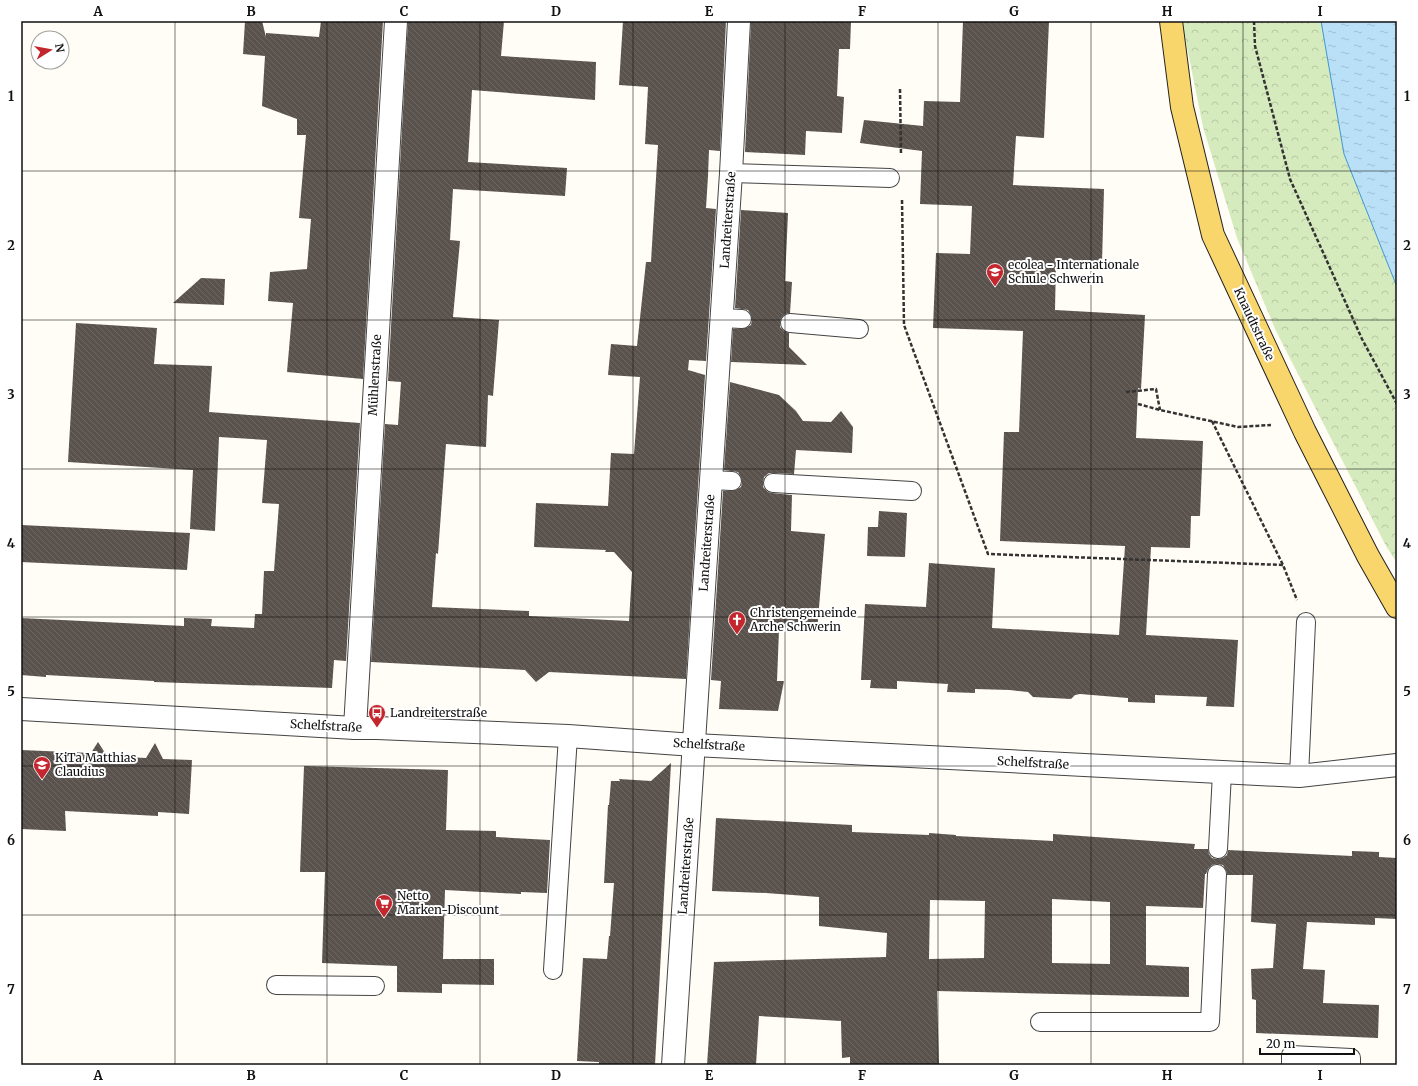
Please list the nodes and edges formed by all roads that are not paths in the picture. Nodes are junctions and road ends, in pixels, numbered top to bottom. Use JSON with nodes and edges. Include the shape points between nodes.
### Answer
{"nodes":[{"id":1,"x":396,"y":21,"type":"edge"},
{"id":2,"x":739,"y":21,"type":"edge"},
{"id":3,"x":1171,"y":21,"type":"edge"},
{"id":4,"x":731,"y":173,"type":"junction"},
{"id":5,"x":890,"y":178,"type":"dead end"},
{"id":6,"x":790,"y":323,"type":"dead end"},
{"id":7,"x":859,"y":329,"type":"dead end"},
{"id":8,"x":711,"y":480,"type":"junction"},
{"id":9,"x":732,"y":481,"type":"dead end"},
{"id":10,"x":773,"y":483,"type":"dead end"},
{"id":11,"x":912,"y":491,"type":"dead end"},
{"id":12,"x":1397,"y":607,"type":"edge"},
{"id":13,"x":1306,"y":622,"type":"road end"},
{"id":14,"x":21,"y":709,"type":"edge"},
{"id":15,"x":355,"y":728,"type":"junction"},
{"id":16,"x":568,"y":736,"type":"junction"},
{"id":17,"x":694,"y":745,"type":"junction"},
{"id":18,"x":1397,"y":765,"type":"edge"},
{"id":19,"x":1222,"y":773,"type":"junction"},
{"id":20,"x":1299,"y":776,"type":"junction"},
{"id":21,"x":1218,"y":849,"type":"dead end"},
{"id":22,"x":1217,"y":874,"type":"dead end"},
{"id":23,"x":553,"y":970,"type":"dead end"},
{"id":24,"x":276,"y":985,"type":"dead end"},
{"id":25,"x":375,"y":986,"type":"dead end"},
{"id":26,"x":1040,"y":1022,"type":"dead end"},
{"id":27,"x":673,"y":1065,"type":"edge"},
{"id":28,"x":1291,"y":1065,"type":"edge"},
{"id":29,"x":1351,"y":1065,"type":"edge"}],
"edges":[{"from":1,"to":15,"type":"street","name":"Mühlenstraße"},
{"from":2,"to":4,"type":"street","name":"Landreiterstraße"},
{"from":3,"to":12,"type":"main road","name":"Knaudtstraße","via":[[1182,107],[1213,235],[1304,432]]},
{"from":4,"to":5,"type":"lane"},
{"from":4,"to":8,"type":"street","name":"Landreiterstraße","via":[[732,318]]},
{"from":6,"to":7,"type":"lane"},
{"from":8,"to":9,"type":"lane"},
{"from":8,"to":17,"type":"street","name":"Landreiterstraße"},
{"from":10,"to":11,"type":"lane"},
{"from":13,"to":20,"type":"lane"},
{"from":14,"to":15,"type":"street","name":"Schelfstraße"},
{"from":15,"to":16,"type":"street","name":"Schelfstraße"},
{"from":16,"to":17,"type":"street","name":"Schelfstraße"},
{"from":16,"to":23,"type":"lane"},
{"from":17,"to":19,"type":"street","name":"Schelfstraße"},
{"from":17,"to":27,"type":"street","name":"Landreiterstraße"},
{"from":18,"to":20,"type":"street","name":"Schelfstraße"},
{"from":19,"to":20,"type":"street","name":"Schelfstraße"},
{"from":19,"to":21,"type":"lane"},
{"from":22,"to":26,"type":"lane","via":[[1210,1022]]},
{"from":24,"to":25,"type":"lane"},
{"from":28,"to":29,"type":"lane","via":[[1291,1055],[1351,1058]]}]}
